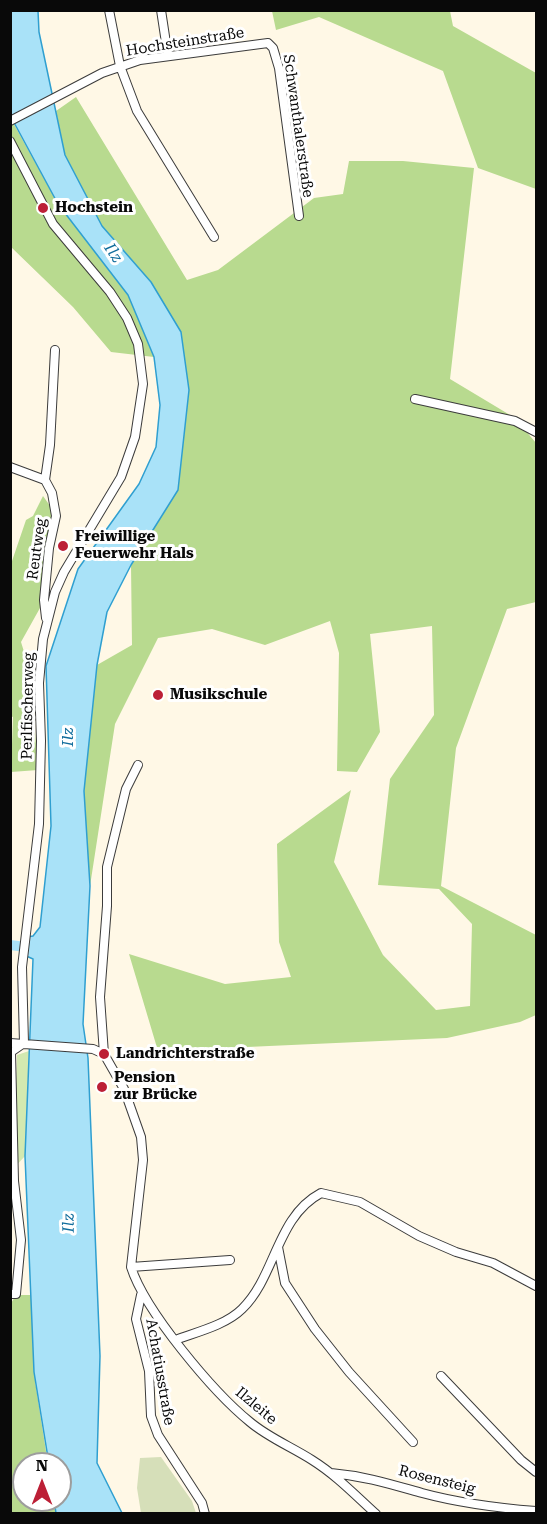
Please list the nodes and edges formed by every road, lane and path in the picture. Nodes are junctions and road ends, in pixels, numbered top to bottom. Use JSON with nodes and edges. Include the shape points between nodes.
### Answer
{"nodes":[{"id":1,"x":109,"y":10,"type":"edge"},
{"id":2,"x":161,"y":10,"type":"edge"},
{"id":3,"x":268,"y":42,"type":"joint"},
{"id":4,"x":168,"y":56,"type":"junction"},
{"id":5,"x":120,"y":66,"type":"junction"},
{"id":6,"x":11,"y":121,"type":"edge"},
{"id":7,"x":10,"y":141,"type":"edge"},
{"id":8,"x":298,"y":216,"type":"dead end"},
{"id":9,"x":214,"y":237,"type":"dead end"},
{"id":10,"x":55,"y":350,"type":"dead end"},
{"id":11,"x":415,"y":399,"type":"dead end"},
{"id":12,"x":537,"y":432,"type":"edge"},
{"id":13,"x":10,"y":467,"type":"edge"},
{"id":14,"x":45,"y":480,"type":"junction"},
{"id":15,"x":47,"y":624,"type":"junction"},
{"id":16,"x":138,"y":765,"type":"dead end"},
{"id":17,"x":10,"y":1043,"type":"edge"},
{"id":18,"x":24,"y":1043,"type":"junction"},
{"id":19,"x":104,"y":1054,"type":"junction"},
{"id":20,"x":12,"y":1181,"type":"edge"},
{"id":21,"x":278,"y":1247,"type":"junction"},
{"id":22,"x":230,"y":1260,"type":"dead end"},
{"id":23,"x":131,"y":1267,"type":"junction"},
{"id":24,"x":537,"y":1286,"type":"edge"},
{"id":25,"x":13,"y":1294,"type":"edge"},
{"id":26,"x":141,"y":1295,"type":"junction"},
{"id":27,"x":175,"y":1340,"type":"junction"},
{"id":28,"x":441,"y":1376,"type":"dead end"},
{"id":29,"x":413,"y":1442,"type":"dead end"},
{"id":30,"x":537,"y":1472,"type":"edge"},
{"id":31,"x":331,"y":1473,"type":"junction"},
{"id":32,"x":537,"y":1511,"type":"edge"},
{"id":33,"x":206,"y":1514,"type":"edge"},
{"id":34,"x":376,"y":1514,"type":"edge"}],
"edges":[{"from":1,"to":5,"type":"street"},
{"from":2,"to":4,"type":"street"},
{"from":3,"to":4,"type":"street","name":"Hochsteinstraße"},
{"from":3,"to":8,"type":"street","name":"Schwanthalerstraße","via":[[279,69]]},
{"from":4,"to":5,"type":"street","name":"Hochsteinstraße"},
{"from":5,"to":6,"type":"street","name":"Hochsteinstraße"},
{"from":5,"to":9,"type":"street","via":[[137,111]]},
{"from":7,"to":15,"type":"street","name":"Perlfischerweg","via":[[53,224],[127,318],[142,362],[140,415],[129,458],[97,521],[64,572]]},
{"from":10,"to":14,"type":"street"},
{"from":11,"to":12,"type":"street","via":[[515,421]]},
{"from":13,"to":14,"type":"street"},
{"from":14,"to":15,"type":"street","name":"Reutweg","via":[[56,516],[45,584]]},
{"from":15,"to":18,"type":"street","name":"Perlfischerweg","via":[[39,683],[39,824],[24,932]]},
{"from":16,"to":19,"type":"street","via":[[126,789],[107,867],[100,997]]},
{"from":17,"to":18,"type":"street"},
{"from":18,"to":19,"type":"street","via":[[93,1048]]},
{"from":18,"to":20,"type":"street","via":[[11,1052]]},
{"from":19,"to":23,"type":"street","via":[[124,1089],[141,1137],[143,1160]]},
{"from":20,"to":25,"type":"street","via":[[21,1240]]},
{"from":21,"to":24,"type":"street","via":[[291,1219],[308,1200],[321,1193],[360,1202],[419,1236],[494,1263]]},
{"from":21,"to":27,"type":"street","via":[[240,1311]]},
{"from":21,"to":29,"type":"street","via":[[285,1283],[315,1329]]},
{"from":22,"to":23,"type":"street"},
{"from":23,"to":26,"type":"street"},
{"from":26,"to":27,"type":"street","name":"Ilzleite"},
{"from":26,"to":33,"type":"street","name":"Achatiusstraße","via":[[136,1319],[149,1371],[152,1416],[158,1435]]},
{"from":27,"to":31,"type":"street","name":"Ilzleite","via":[[251,1423]]},
{"from":28,"to":30,"type":"street"},
{"from":31,"to":32,"type":"street","name":"Rosensteig","via":[[371,1477],[421,1493],[486,1506]]},
{"from":31,"to":34,"type":"street","name":"Ilzleite"}]}
